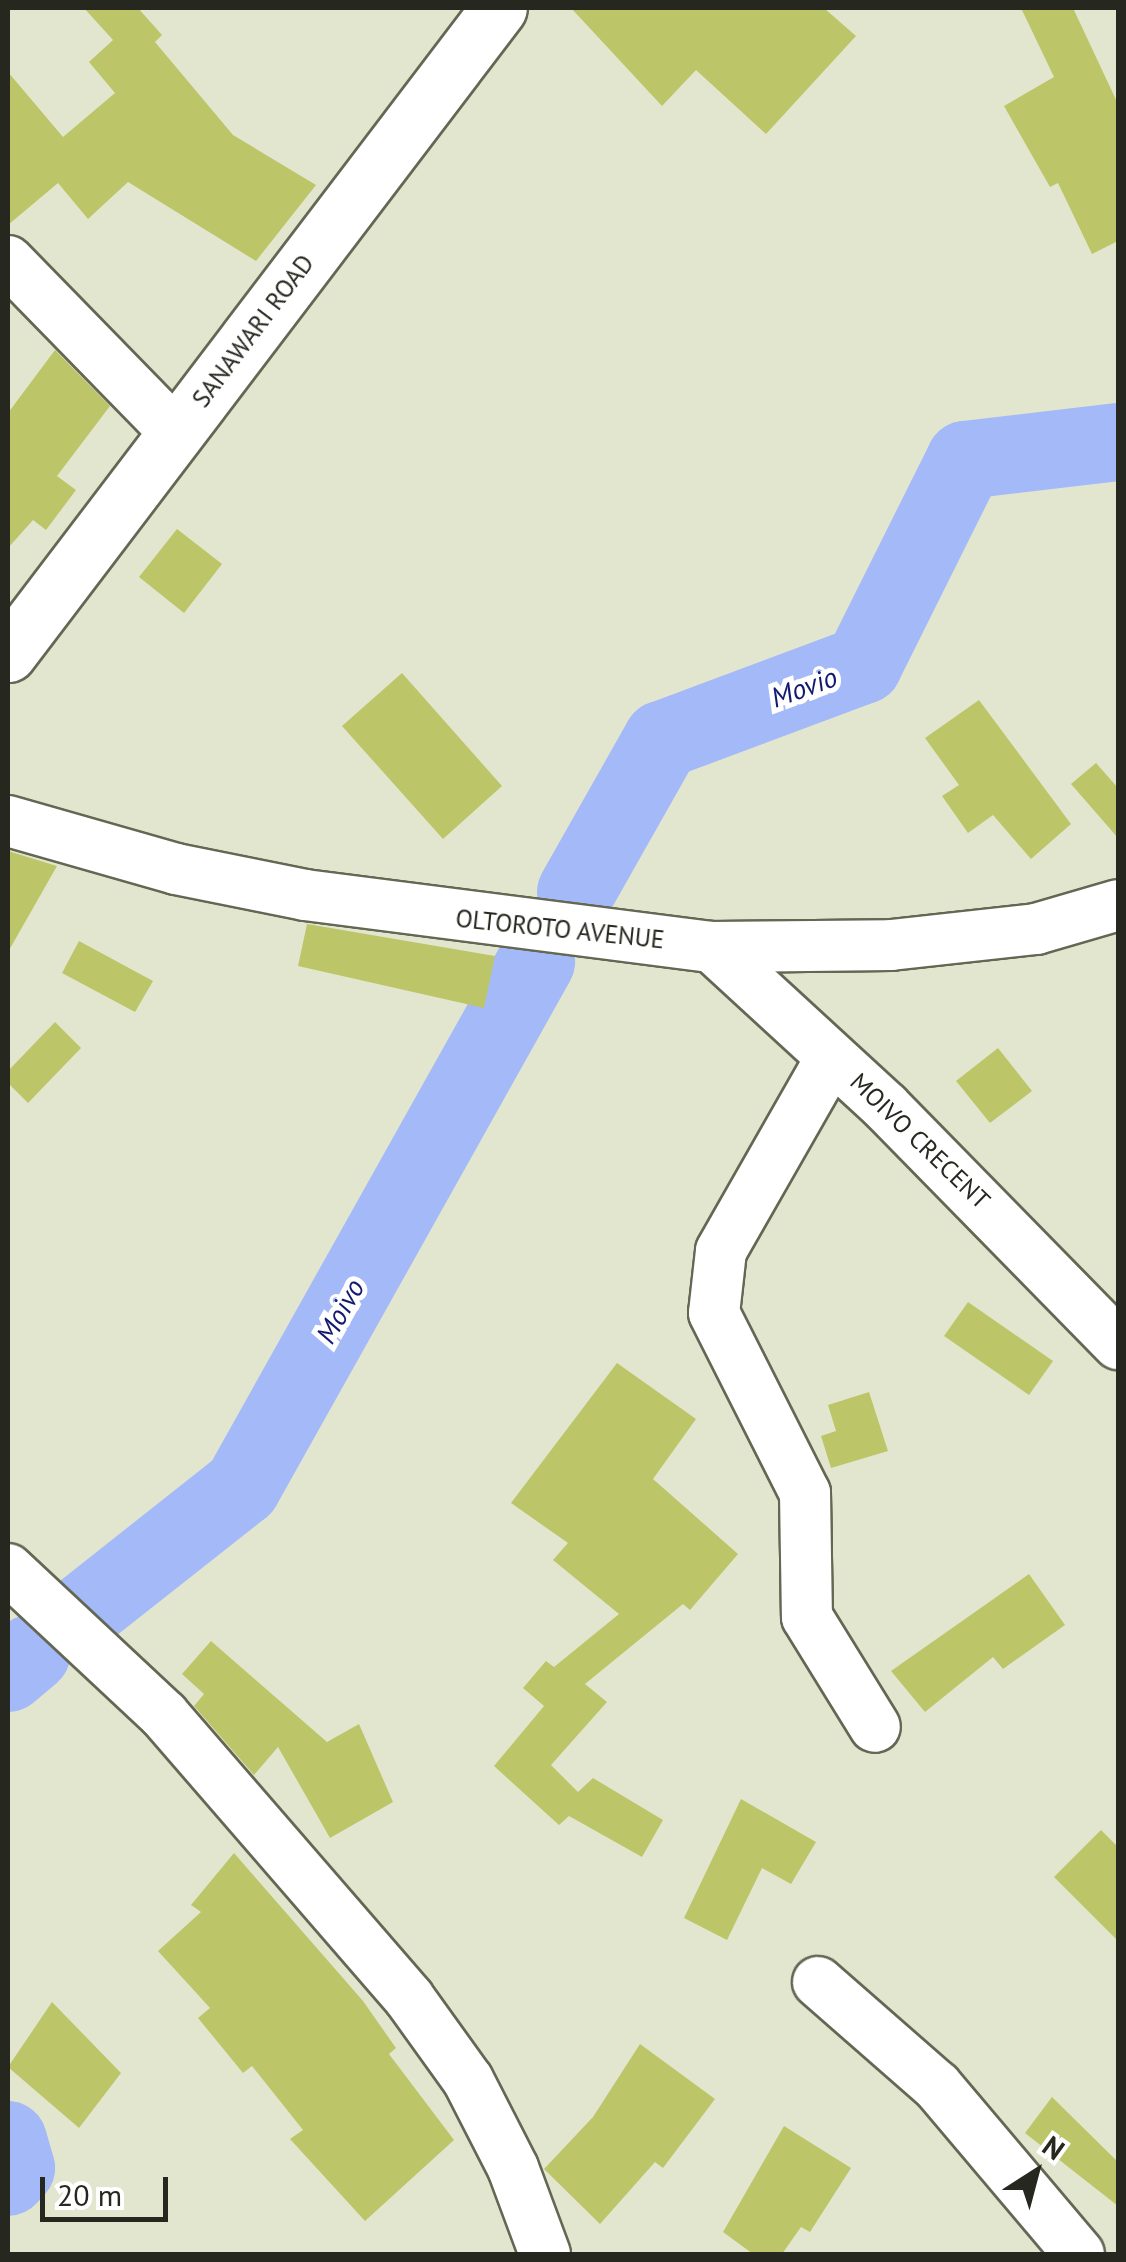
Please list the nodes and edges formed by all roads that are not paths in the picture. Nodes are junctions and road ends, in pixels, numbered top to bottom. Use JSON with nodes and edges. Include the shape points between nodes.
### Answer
{"nodes":[{"id":1,"x":499,"y":8,"type":"edge"},
{"id":2,"x":8,"y":261,"type":"edge"},
{"id":3,"x":176,"y":433,"type":"junction"},
{"id":4,"x":8,"y":654,"type":"edge"},
{"id":5,"x":8,"y":822,"type":"edge"},
{"id":6,"x":1118,"y":905,"type":"edge"},
{"id":7,"x":712,"y":947,"type":"junction"},
{"id":8,"x":831,"y":1058,"type":"junction"},
{"id":9,"x":1118,"y":1344,"type":"edge"},
{"id":10,"x":8,"y":1569,"type":"edge"},
{"id":11,"x":875,"y":1727,"type":"dead end"},
{"id":12,"x":818,"y":1982,"type":"dead end"},
{"id":13,"x":545,"y":2254,"type":"edge"},
{"id":14,"x":1079,"y":2254,"type":"edge"}],
"edges":[{"from":1,"to":3,"type":"street","name":"SANAWARI ROAD"},
{"from":2,"to":3,"type":"street"},
{"from":3,"to":4,"type":"street","name":"SANAWARI ROAD"},
{"from":5,"to":7,"type":"street","name":"OLTOROTO AVENUE","via":[[176,869],[305,894]]},
{"from":6,"to":7,"type":"street","name":"OLTOROTO AVENUE","via":[[1036,929],[891,945]]},
{"from":7,"to":8,"type":"street","name":"MOIVO CRECENT"},
{"from":8,"to":9,"type":"street","name":"MOIVO CRECENT"},
{"from":8,"to":11,"type":"street","via":[[721,1251],[714,1312],[804,1493],[807,1618]]},
{"from":10,"to":13,"type":"street","via":[[164,1715],[409,1998],[468,2080]]},
{"from":12,"to":14,"type":"street","via":[[937,2086]]}]}
